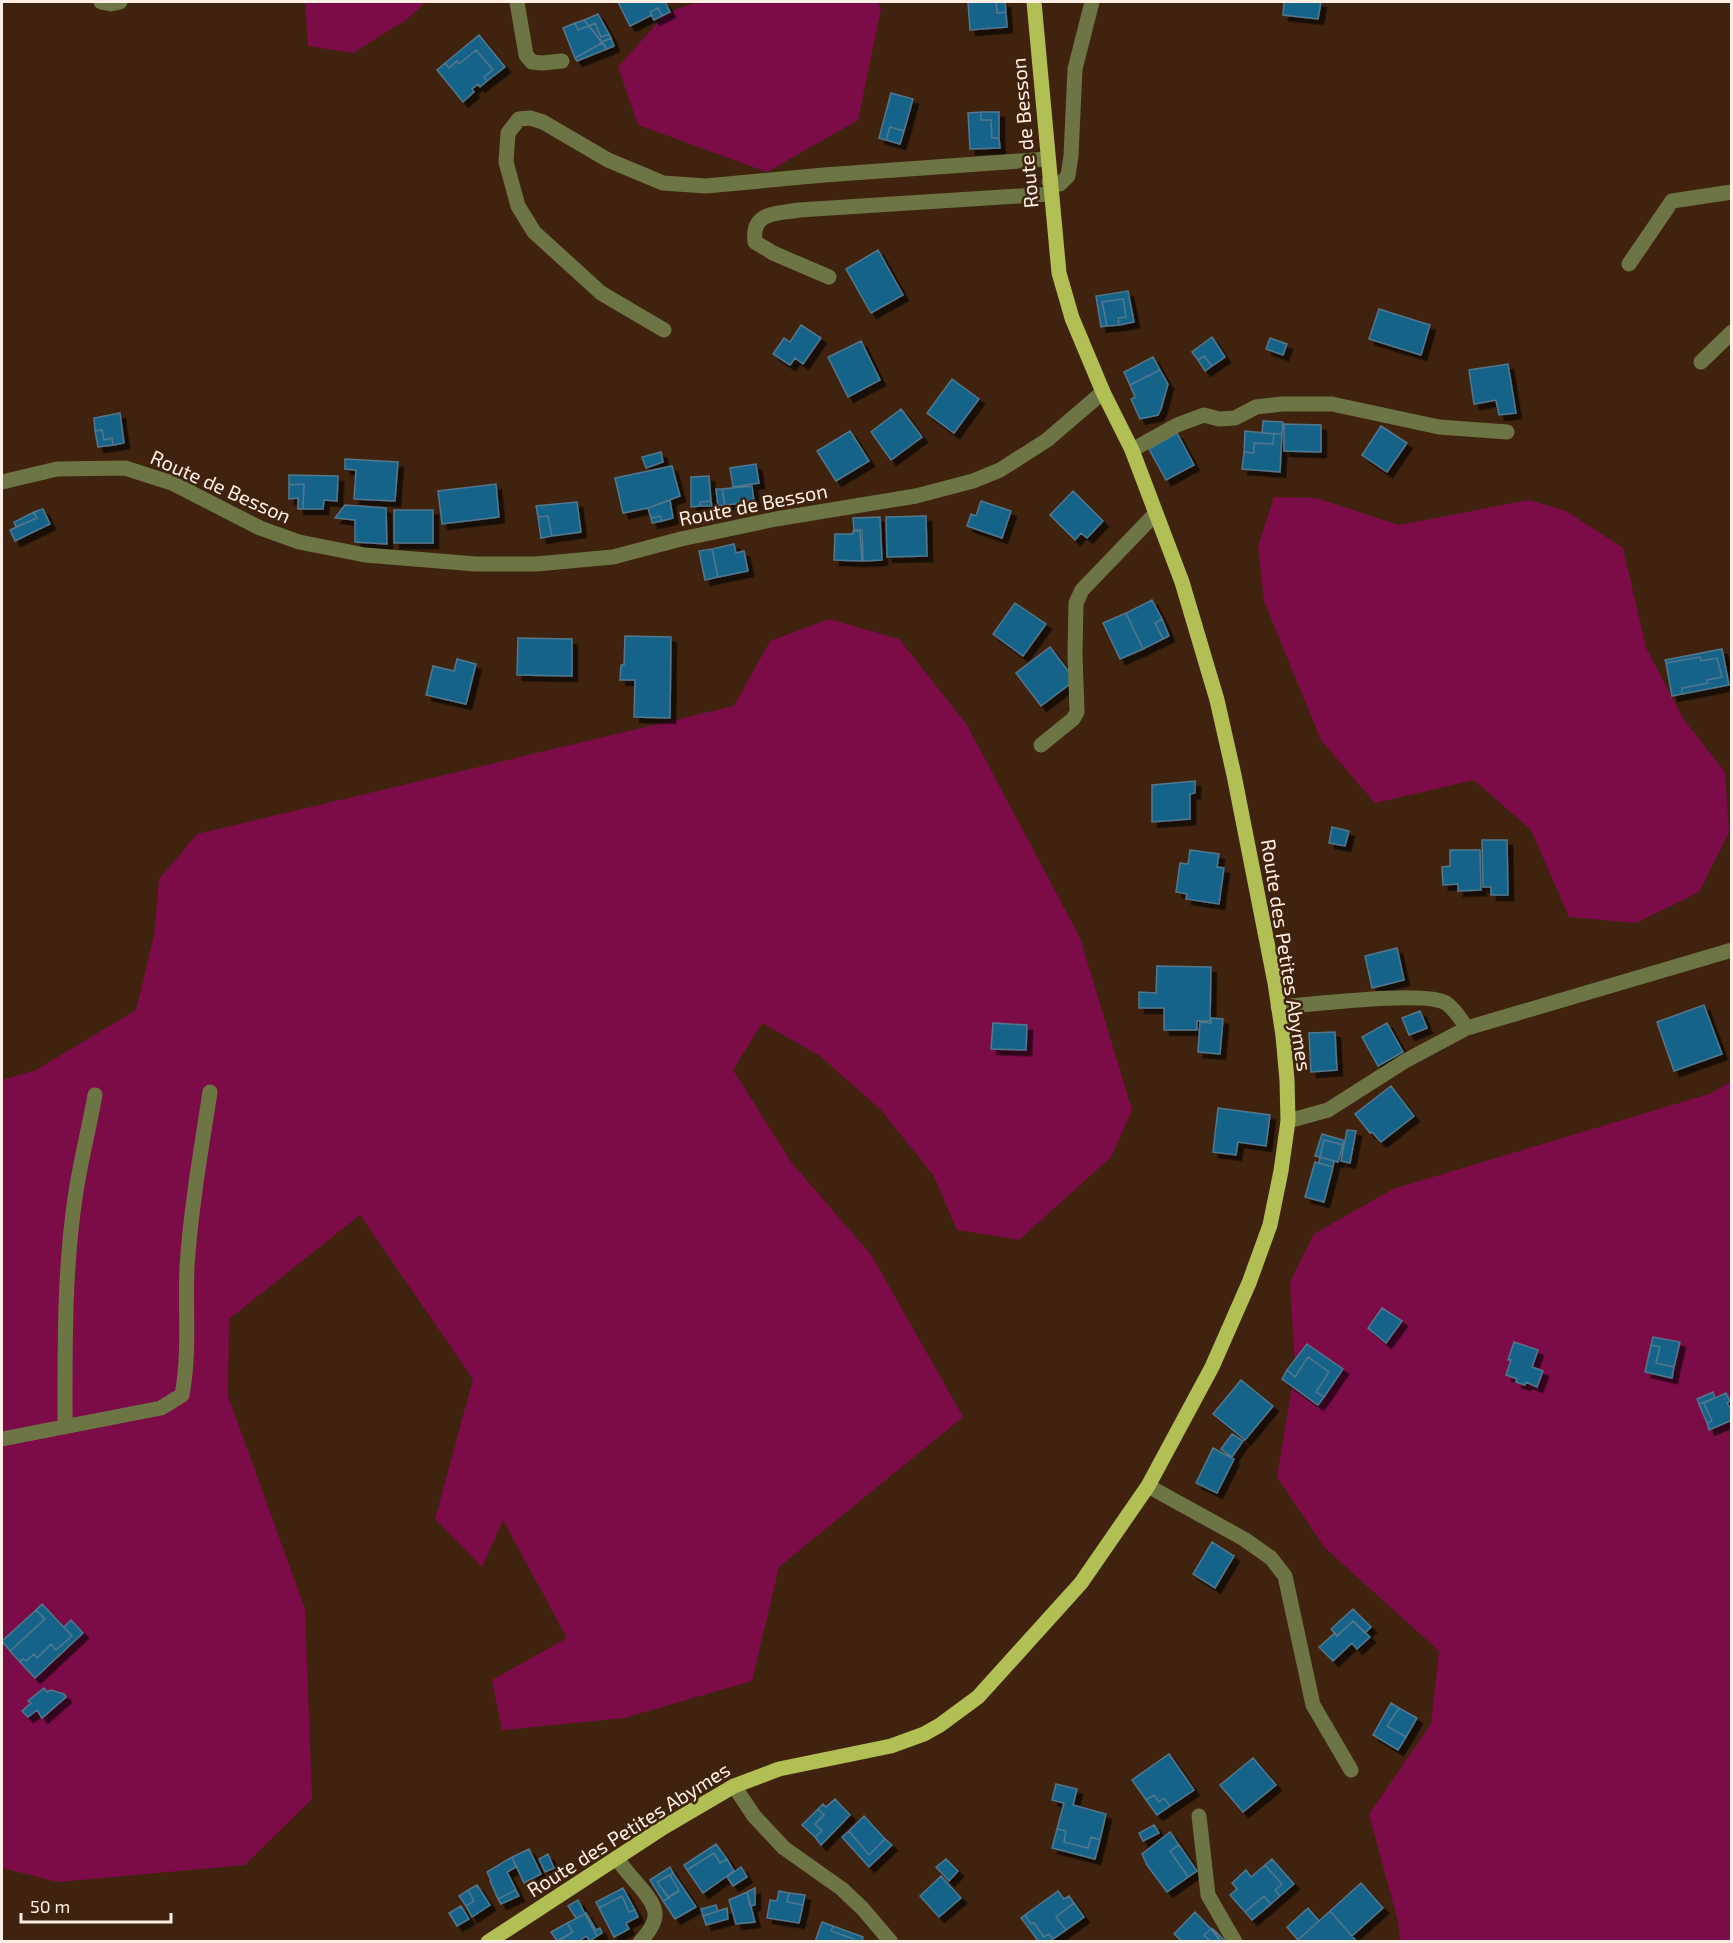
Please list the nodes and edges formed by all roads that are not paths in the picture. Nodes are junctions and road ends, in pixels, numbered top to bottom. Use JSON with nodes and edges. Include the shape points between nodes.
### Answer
{"nodes":[{"id":1,"x":101,"y":2,"type":"edge"},
{"id":2,"x":120,"y":2,"type":"edge"},
{"id":3,"x":517,"y":2,"type":"edge"},
{"id":4,"x":1034,"y":2,"type":"edge"},
{"id":5,"x":1092,"y":2,"type":"edge"},
{"id":6,"x":562,"y":62,"type":"dead end"},
{"id":7,"x":1048,"y":159,"type":"junction"},
{"id":8,"x":1050,"y":188,"type":"junction"},
{"id":9,"x":1731,"y":192,"type":"edge"},
{"id":10,"x":1629,"y":264,"type":"dead end"},
{"id":11,"x":829,"y":277,"type":"dead end"},
{"id":12,"x":664,"y":330,"type":"dead end"},
{"id":13,"x":1731,"y":332,"type":"edge"},
{"id":14,"x":1701,"y":362,"type":"dead end"},
{"id":15,"x":1103,"y":392,"type":"junction"},
{"id":16,"x":1507,"y":432,"type":"dead end"},
{"id":17,"x":1132,"y":450,"type":"junction"},
{"id":18,"x":2,"y":482,"type":"edge"},
{"id":19,"x":1156,"y":513,"type":"junction"},
{"id":20,"x":1041,"y":745,"type":"dead end"},
{"id":21,"x":1731,"y":950,"type":"edge"},
{"id":22,"x":1278,"y":1007,"type":"junction"},
{"id":23,"x":1467,"y":1028,"type":"junction"},
{"id":24,"x":210,"y":1092,"type":"dead end"},
{"id":25,"x":95,"y":1095,"type":"dead end"},
{"id":26,"x":1287,"y":1121,"type":"junction"},
{"id":27,"x":65,"y":1426,"type":"junction"},
{"id":28,"x":2,"y":1439,"type":"edge"},
{"id":29,"x":1148,"y":1486,"type":"junction"},
{"id":30,"x":1351,"y":1770,"type":"dead end"},
{"id":31,"x":734,"y":1786,"type":"junction"},
{"id":32,"x":1199,"y":1816,"type":"dead end"},
{"id":33,"x":616,"y":1858,"type":"junction"},
{"id":34,"x":488,"y":1941,"type":"edge"},
{"id":35,"x":640,"y":1941,"type":"edge"},
{"id":36,"x":891,"y":1941,"type":"edge"},
{"id":37,"x":1235,"y":1941,"type":"edge"}],
"edges":[{"from":1,"to":2,"type":"street"},
{"from":3,"to":6,"type":"street","via":[[526,55],[532,62]]},
{"from":4,"to":7,"type":"main road","name":"Route de Besson"},
{"from":5,"to":8,"type":"street","via":[[1075,69],[1068,176]]},
{"from":7,"to":8,"type":"main road","name":"Route de Besson"},
{"from":7,"to":12,"type":"street","via":[[706,186],[663,183],[608,160],[543,122],[519,119],[508,133],[506,162],[518,206],[534,232],[601,293]]},
{"from":8,"to":11,"type":"street","via":[[799,210],[765,216],[757,223],[755,242]]},
{"from":8,"to":15,"type":"main road","name":"Route de Besson","via":[[1059,273],[1072,318]]},
{"from":9,"to":10,"type":"street","via":[[1672,201]]},
{"from":13,"to":14,"type":"street"},
{"from":15,"to":17,"type":"main road","name":"Route des Petites Abymes"},
{"from":15,"to":18,"type":"street","name":"Route de Besson","via":[[1047,440],[1000,470],[973,481],[916,496],[681,539],[613,557],[537,564],[476,564],[365,555],[299,542],[260,528],[172,483],[126,468],[57,469]]},
{"from":16,"to":17,"type":"street","via":[[1439,427],[1332,404],[1282,404],[1256,407],[1235,418],[1204,415]]},
{"from":17,"to":19,"type":"main road","name":"Route des Petites Abymes"},
{"from":19,"to":20,"type":"street","via":[[1082,590],[1076,603],[1077,712]]},
{"from":19,"to":22,"type":"main road","name":"Route des Petites Abymes","via":[[1182,582],[1217,700]]},
{"from":21,"to":23,"type":"street"},
{"from":22,"to":23,"type":"street","via":[[1423,998],[1446,1003]]},
{"from":22,"to":26,"type":"main road","name":"Route des Petites Abymes","via":[[1287,1080]]},
{"from":23,"to":26,"type":"street","via":[[1405,1060],[1328,1110]]},
{"from":24,"to":27,"type":"street","via":[[188,1257],[182,1395],[161,1408]]},
{"from":25,"to":27,"type":"street","via":[[70,1245]]},
{"from":26,"to":29,"type":"main road","name":"Route des Petites Abymes","via":[[1270,1225],[1250,1283],[1212,1367]]},
{"from":27,"to":28,"type":"street"},
{"from":29,"to":30,"type":"street","via":[[1244,1539],[1271,1558],[1285,1576],[1313,1705]]},
{"from":29,"to":31,"type":"main road","name":"Route des Petites Abymes","via":[[1081,1583],[978,1697],[940,1725],[891,1746],[779,1768]]},
{"from":31,"to":33,"type":"main road","name":"Route des Petites Abymes"},
{"from":31,"to":36,"type":"street","via":[[754,1816],[784,1848],[842,1889]]},
{"from":32,"to":37,"type":"street","via":[[1208,1895]]},
{"from":33,"to":34,"type":"main road","name":"Route des Petites Abymes"},
{"from":33,"to":35,"type":"street","via":[[654,1905],[650,1931]]}]}
